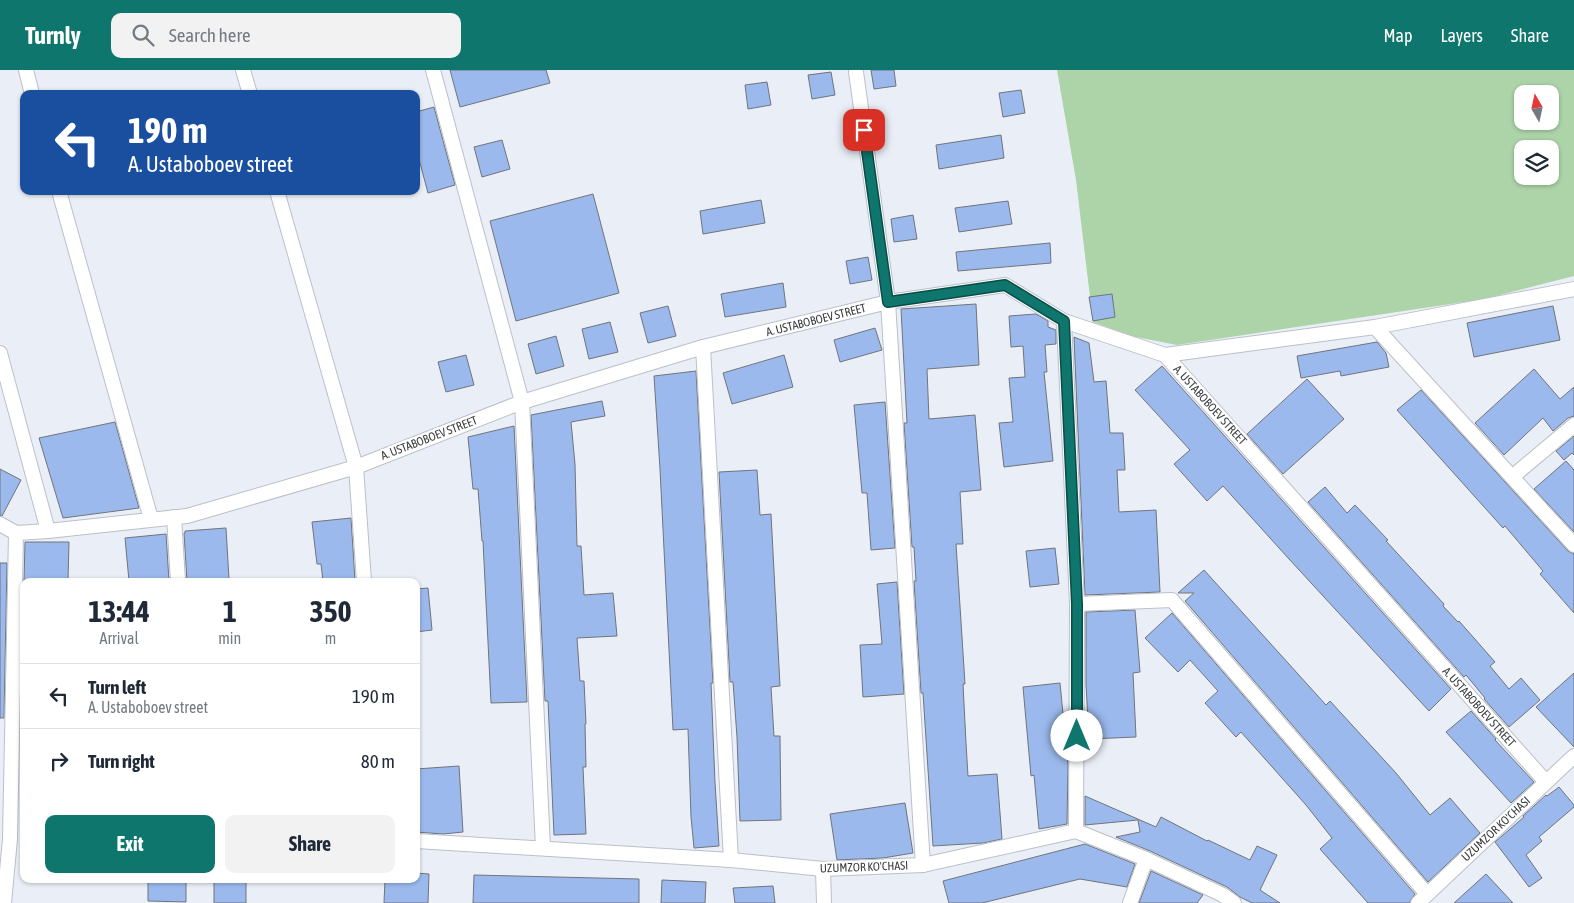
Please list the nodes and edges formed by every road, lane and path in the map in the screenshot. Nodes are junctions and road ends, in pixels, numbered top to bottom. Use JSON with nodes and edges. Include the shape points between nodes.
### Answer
{"nodes":[{"id":1,"x":26,"y":70,"type":"edge"},
{"id":2,"x":243,"y":70,"type":"edge"},
{"id":3,"x":433,"y":70,"type":"edge"},
{"id":4,"x":856,"y":72,"type":"dead end"},
{"id":5,"x":31,"y":90,"type":"edge"},
{"id":6,"x":249,"y":90,"type":"edge"},
{"id":7,"x":60,"y":195,"type":"edge"},
{"id":8,"x":278,"y":195,"type":"edge"},
{"id":9,"x":1574,"y":289,"type":"edge"},
{"id":10,"x":888,"y":302,"type":"junction"},
{"id":11,"x":1064,"y":321,"type":"junction"},
{"id":12,"x":1375,"y":327,"type":"junction"},
{"id":13,"x":703,"y":347,"type":"junction"},
{"id":14,"x":0,"y":353,"type":"edge"},
{"id":15,"x":1165,"y":355,"type":"junction"},
{"id":16,"x":522,"y":402,"type":"junction"},
{"id":17,"x":1574,"y":425,"type":"edge"},
{"id":18,"x":356,"y":467,"type":"junction"},
{"id":19,"x":1512,"y":477,"type":"junction"},
{"id":20,"x":174,"y":517,"type":"junction"},
{"id":21,"x":151,"y":519,"type":"junction"},
{"id":22,"x":0,"y":524,"type":"edge"},
{"id":23,"x":48,"y":532,"type":"junction"},
{"id":24,"x":16,"y":533,"type":"junction"},
{"id":25,"x":1574,"y":546,"type":"edge"},
{"id":26,"x":178,"y":578,"type":"edge"},
{"id":27,"x":364,"y":578,"type":"edge"},
{"id":28,"x":1077,"y":604,"type":"junction"},
{"id":29,"x":1574,"y":756,"type":"edge"},
{"id":30,"x":1546,"y":782,"type":"junction"},
{"id":31,"x":1076,"y":831,"type":"junction"},
{"id":32,"x":17,"y":839,"type":"edge"},
{"id":33,"x":420,"y":841,"type":"edge"},
{"id":34,"x":543,"y":848,"type":"junction"},
{"id":35,"x":1146,"y":859,"type":"junction"},
{"id":36,"x":731,"y":860,"type":"junction"},
{"id":37,"x":923,"y":865,"type":"junction"},
{"id":38,"x":823,"y":869,"type":"junction"},
{"id":39,"x":1423,"y":898,"type":"edge"},
{"id":40,"x":4,"y":903,"type":"edge"},
{"id":41,"x":824,"y":903,"type":"edge"},
{"id":42,"x":1130,"y":903,"type":"edge"},
{"id":43,"x":1234,"y":903,"type":"edge"}],
"edges":[{"from":1,"to":5,"type":"street"},
{"from":2,"to":6,"type":"street"},
{"from":3,"to":16,"type":"street"},
{"from":4,"to":10,"type":"street"},
{"from":7,"to":21,"type":"street"},
{"from":8,"to":18,"type":"street"},
{"from":9,"to":12,"type":"street"},
{"from":10,"to":11,"type":"street","name":"A. USTABOBOEV STREET","via":[[1005,285]]},
{"from":10,"to":13,"type":"street","name":"A. USTABOBOEV STREET"},
{"from":10,"to":37,"type":"street"},
{"from":11,"to":15,"type":"street","name":"A. USTABOBOEV STREET"},
{"from":11,"to":28,"type":"street"},
{"from":12,"to":15,"type":"street"},
{"from":12,"to":19,"type":"street"},
{"from":13,"to":16,"type":"street","name":"A. USTABOBOEV STREET"},
{"from":13,"to":36,"type":"street"},
{"from":14,"to":23,"type":"street"},
{"from":15,"to":30,"type":"street","name":"A. USTABOBOEV STREET"},
{"from":16,"to":18,"type":"street","name":"A. USTABOBOEV STREET"},
{"from":16,"to":34,"type":"street"},
{"from":17,"to":19,"type":"street"},
{"from":18,"to":20,"type":"street","name":"A. USTABOBOEV STREET"},
{"from":18,"to":27,"type":"street"},
{"from":19,"to":25,"type":"street"},
{"from":20,"to":21,"type":"street","name":"A. USTABOBOEV STREET"},
{"from":20,"to":26,"type":"street"},
{"from":21,"to":23,"type":"street","name":"A. USTABOBOEV STREET"},
{"from":22,"to":24,"type":"street"},
{"from":23,"to":24,"type":"street","name":"A. USTABOBOEV STREET"},
{"from":24,"to":32,"type":"street"},
{"from":28,"to":31,"type":"street"},
{"from":28,"to":39,"type":"street","via":[[1172,600]]},
{"from":29,"to":30,"type":"street","name":"UZUMZOR KO'CHASI"},
{"from":30,"to":39,"type":"street","name":"UZUMZOR KO'CHASI"},
{"from":31,"to":35,"type":"street"},
{"from":31,"to":37,"type":"street","name":"UZUMZOR KO'CHASI"},
{"from":32,"to":40,"type":"street"},
{"from":33,"to":34,"type":"street","name":"UZUMZOR KO'CHASI"},
{"from":34,"to":36,"type":"street","name":"UZUMZOR KO'CHASI"},
{"from":35,"to":42,"type":"street"},
{"from":35,"to":43,"type":"street"},
{"from":36,"to":38,"type":"street","name":"UZUMZOR KO'CHASI"},
{"from":37,"to":38,"type":"street","name":"UZUMZOR KO'CHASI"},
{"from":38,"to":41,"type":"street"}]}
